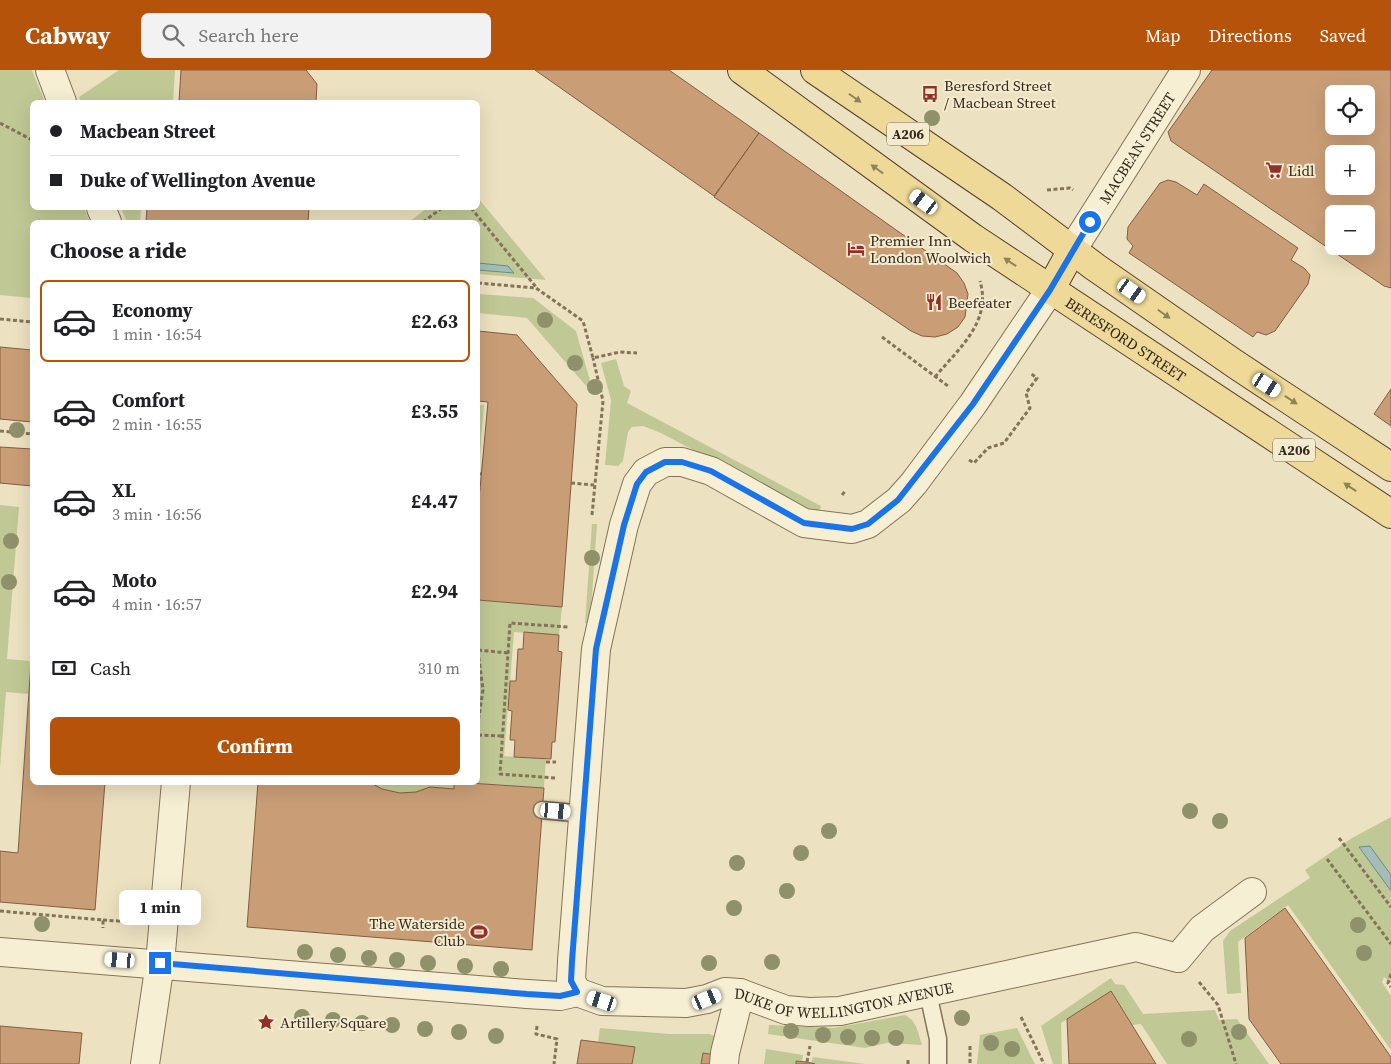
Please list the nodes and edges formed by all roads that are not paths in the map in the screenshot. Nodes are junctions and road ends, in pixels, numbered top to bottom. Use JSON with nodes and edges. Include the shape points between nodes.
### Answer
{"nodes":[{"id":1,"x":50,"y":70,"type":"edge"},
{"id":2,"x":742,"y":70,"type":"edge"},
{"id":3,"x":815,"y":70,"type":"edge"},
{"id":4,"x":1186,"y":70,"type":"edge"},
{"id":5,"x":61,"y":100,"type":"edge"},
{"id":6,"x":1072,"y":250,"type":"junction"},
{"id":7,"x":1050,"y":290,"type":"junction"},
{"id":8,"x":1391,"y":467,"type":"edge"},
{"id":9,"x":1391,"y":514,"type":"edge"},
{"id":10,"x":176,"y":785,"type":"edge"},
{"id":11,"x":542,"y":810,"type":"dead end"},
{"id":12,"x":584,"y":814,"type":"junction"},
{"id":13,"x":1252,"y":892,"type":"dead end"},
{"id":14,"x":0,"y":952,"type":"edge"},
{"id":15,"x":160,"y":963,"type":"junction"},
{"id":16,"x":577,"y":992,"type":"junction"},
{"id":17,"x":740,"y":993,"type":"junction"},
{"id":18,"x":928,"y":993,"type":"junction"},
{"id":19,"x":145,"y":1064,"type":"edge"},
{"id":20,"x":724,"y":1064,"type":"edge"},
{"id":21,"x":938,"y":1064,"type":"edge"}],
"edges":[{"from":1,"to":5,"type":"street"},
{"from":7,"to":2,"type":"main road","name":"BERESFORD STREET","number":"A206","one_way":true},
{"from":3,"to":6,"type":"main road","number":"A206","one_way":true},
{"from":4,"to":6,"type":"street","name":"MACBEAN STREET"},
{"from":6,"to":7,"type":"main road"},
{"from":6,"to":8,"type":"main road","number":"A206","one_way":true,"via":[[1235,364]]},
{"from":9,"to":7,"type":"main road","name":"BERESFORD STREET","number":"A206","one_way":true},
{"from":7,"to":12,"type":"street","via":[[973,404],[914,483],[868,524],[852,529],[804,523],[711,471],[682,462],[665,462],[646,472],[637,484],[624,525],[596,649]]},
{"from":10,"to":15,"type":"street"},
{"from":11,"to":12,"type":"lane"},
{"from":12,"to":16,"type":"street","via":[[571,981]]},
{"from":13,"to":18,"type":"street","name":"DUKE OF WELLINGTON AVENUE","via":[[1202,929],[1178,958],[1136,947]]},
{"from":14,"to":15,"type":"street","name":"DUKE OF WELLINGTON AVENUE"},
{"from":15,"to":16,"type":"street","name":"DUKE OF WELLINGTON AVENUE","via":[[527,994],[560,996]]},
{"from":15,"to":19,"type":"street"},
{"from":16,"to":17,"type":"street","name":"DUKE OF WELLINGTON AVENUE","via":[[602,1001],[686,1003],[725,992]]},
{"from":17,"to":18,"type":"street","name":"DUKE OF WELLINGTON AVENUE","via":[[786,1010],[808,1012],[840,1011]]},
{"from":17,"to":20,"type":"street"},
{"from":18,"to":21,"type":"lane","via":[[938,1039]]}]}
